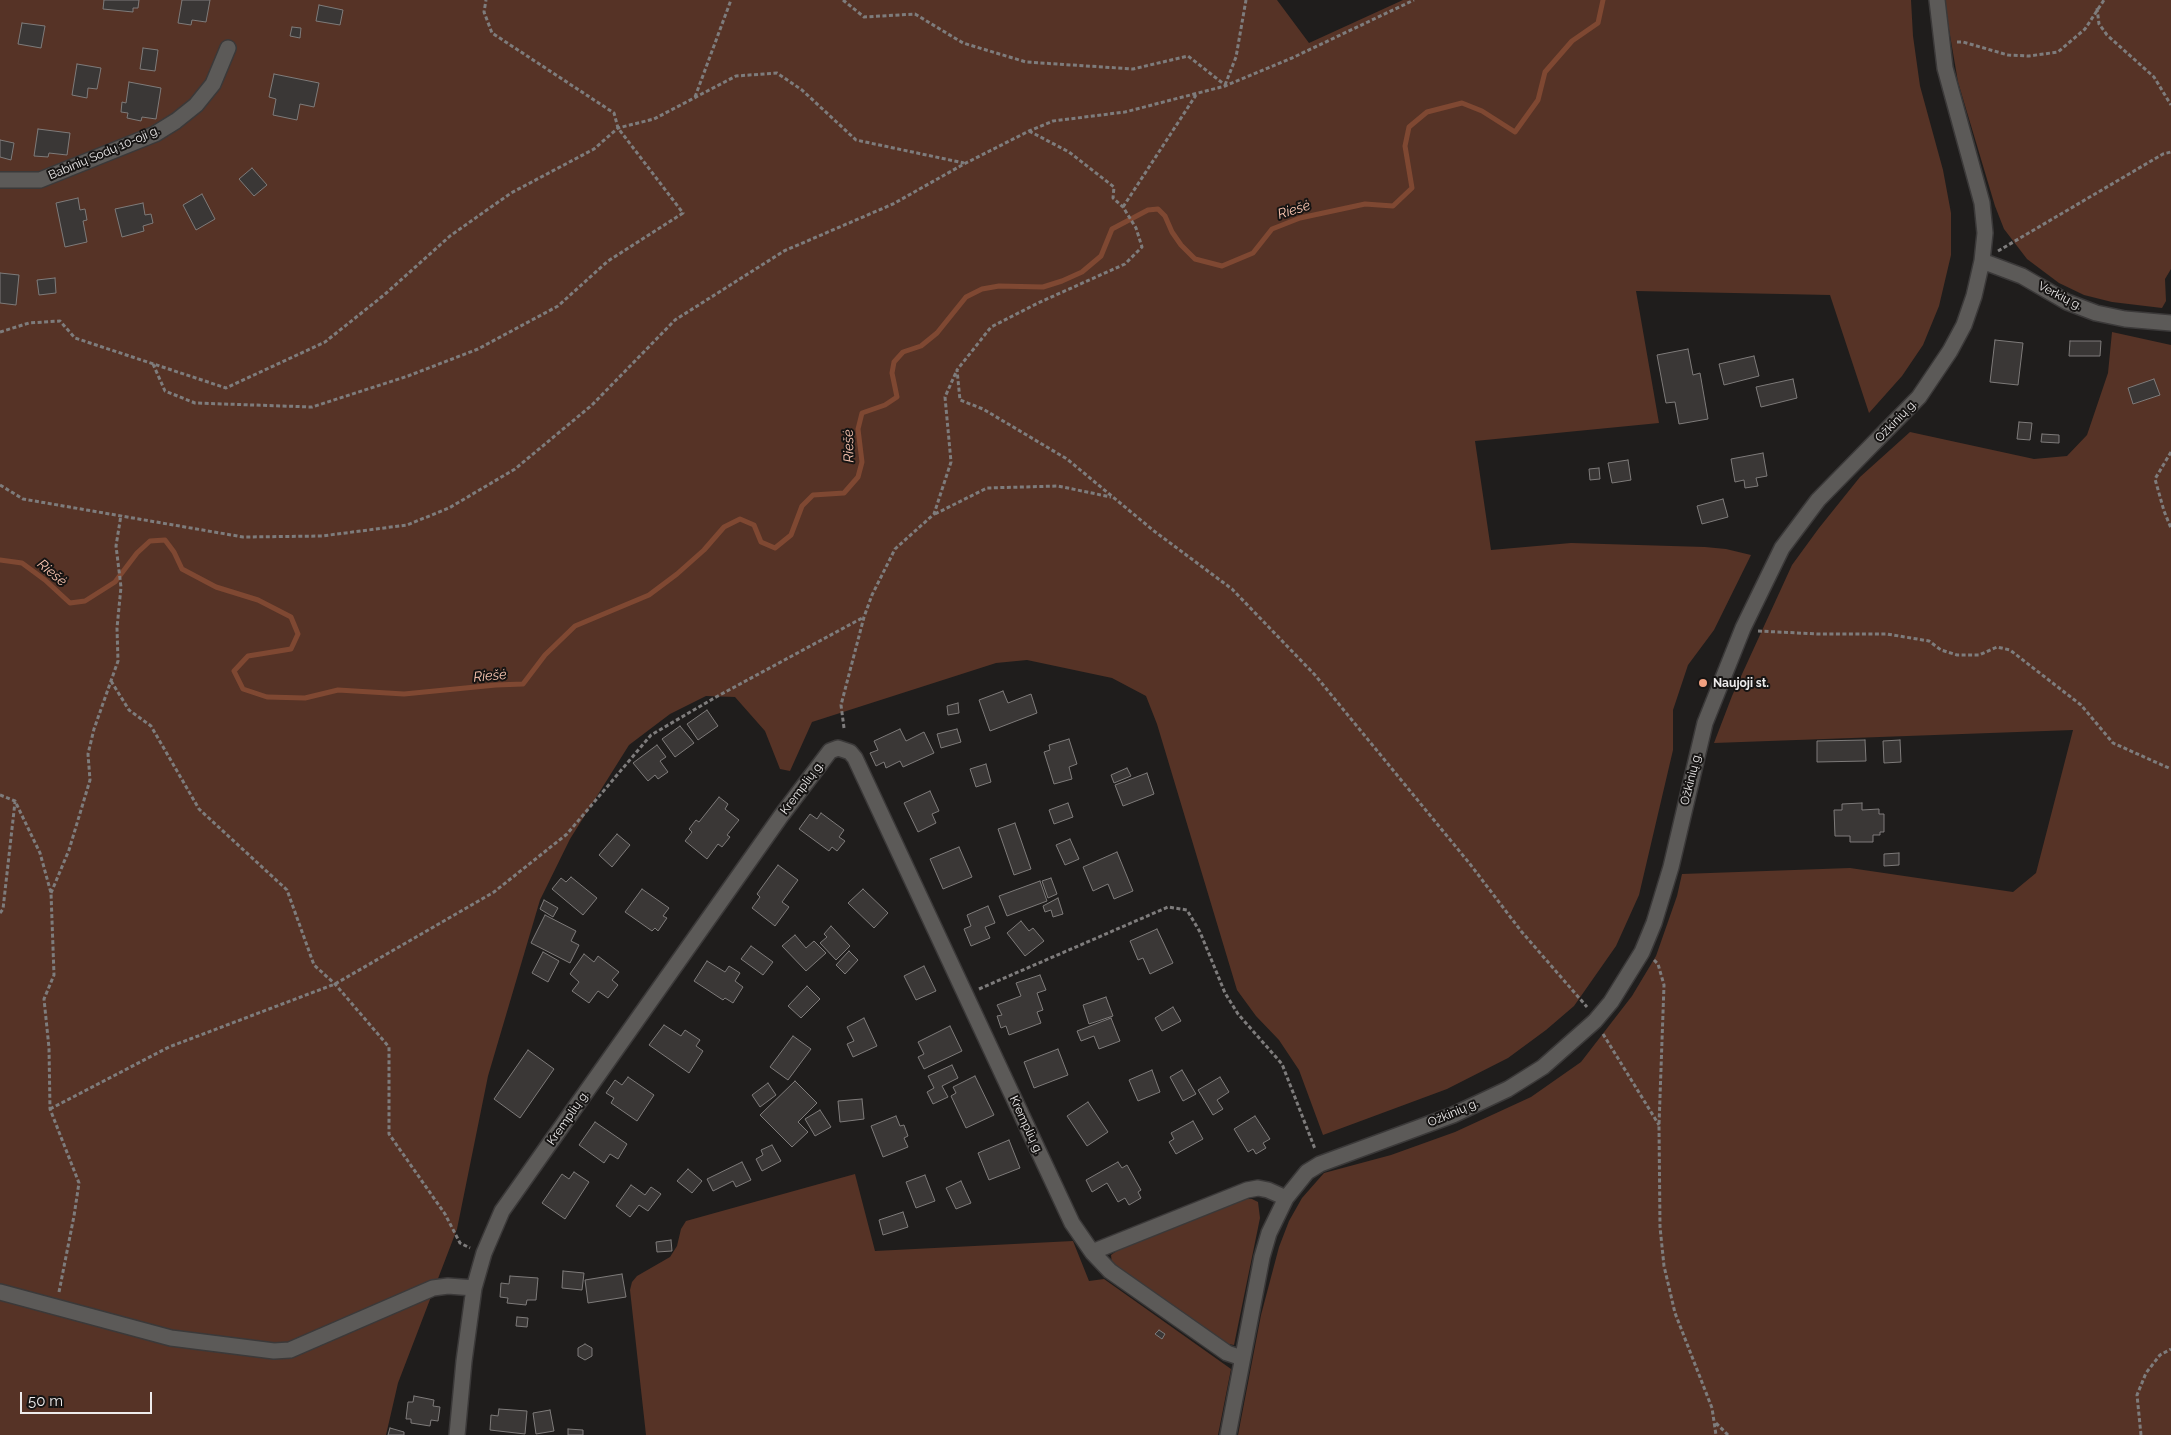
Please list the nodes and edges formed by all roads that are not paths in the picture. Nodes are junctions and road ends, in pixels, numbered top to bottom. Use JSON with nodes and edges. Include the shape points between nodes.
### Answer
{"nodes":[{"id":1,"x":1937,"y":0,"type":"edge"},
{"id":2,"x":228,"y":48,"type":"dead end"},
{"id":3,"x":0,"y":180,"type":"edge"},
{"id":4,"x":1982,"y":262,"type":"junction"},
{"id":5,"x":2171,"y":323,"type":"edge"},
{"id":6,"x":1286,"y":1198,"type":"junction"},
{"id":7,"x":1092,"y":1252,"type":"junction"},
{"id":8,"x":474,"y":1288,"type":"junction"},
{"id":9,"x":0,"y":1292,"type":"edge"},
{"id":10,"x":1242,"y":1358,"type":"junction"},
{"id":11,"x":457,"y":1435,"type":"edge"},
{"id":12,"x":1228,"y":1435,"type":"edge"}],
"edges":[{"from":1,"to":4,"type":"street","name":"Ožkinių g.","via":[[1945,68],[1982,203]]},
{"from":2,"to":3,"type":"street","name":"Babinių Sodų 10-oji g.","via":[[213,84],[196,105],[155,134],[40,180]]},
{"from":4,"to":5,"type":"street","name":"Verkių g.","via":[[2022,276],[2066,302],[2096,313]]},
{"from":4,"to":6,"type":"street","name":"Ožkinių g.","via":[[1964,325],[1936,374],[1900,418],[1818,500],[1782,548],[1743,628],[1705,723],[1654,923],[1626,979],[1595,1020],[1543,1067],[1453,1115],[1320,1164],[1307,1172]]},
{"from":6,"to":7,"type":"street","via":[[1268,1190],[1247,1190]]},
{"from":6,"to":10,"type":"street","name":"Ožkinių g.","via":[[1269,1233],[1262,1257]]},
{"from":7,"to":8,"type":"street","name":"Kremplių g.","via":[[1072,1223],[855,758],[850,752],[838,748],[830,751],[781,816],[502,1211],[484,1253]]},
{"from":7,"to":10,"type":"street","name":"Kremplių g.","via":[[1110,1271],[1177,1319],[1227,1353]]},
{"from":8,"to":9,"type":"street","via":[[433,1288],[290,1350],[274,1351],[172,1338]]},
{"from":8,"to":11,"type":"street","name":"Kremplių g."},
{"from":10,"to":12,"type":"street","name":"Ožkinių g."}]}
